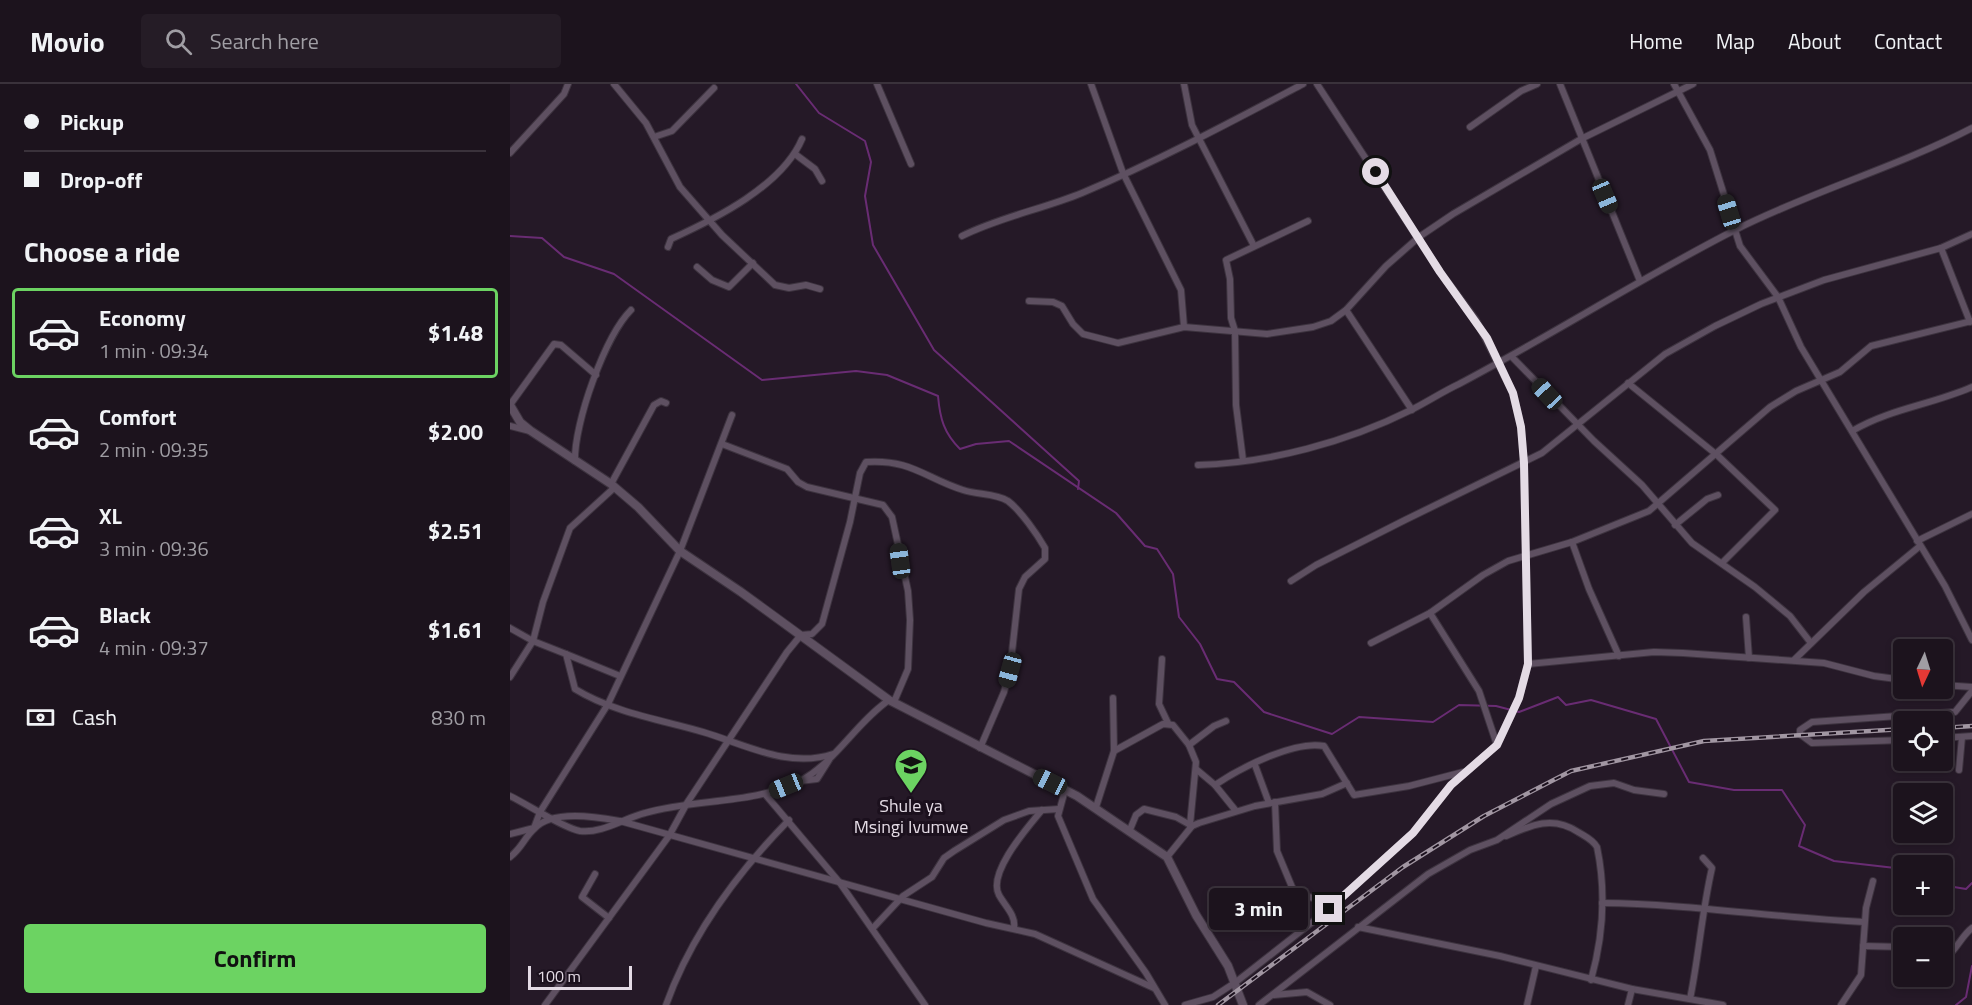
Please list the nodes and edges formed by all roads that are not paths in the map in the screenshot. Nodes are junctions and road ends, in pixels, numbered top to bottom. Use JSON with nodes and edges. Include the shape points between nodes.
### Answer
{"nodes":[{"id":1,"x":568,"y":84,"type":"edge"},
{"id":2,"x":614,"y":84,"type":"edge"},
{"id":3,"x":877,"y":84,"type":"edge"},
{"id":4,"x":1091,"y":84,"type":"edge"},
{"id":5,"x":1184,"y":84,"type":"edge"},
{"id":6,"x":1303,"y":84,"type":"edge"},
{"id":7,"x":1317,"y":84,"type":"edge"},
{"id":8,"x":1537,"y":84,"type":"edge"},
{"id":9,"x":1560,"y":84,"type":"edge"},
{"id":10,"x":1674,"y":84,"type":"edge"},
{"id":11,"x":1693,"y":84,"type":"edge"},
{"id":12,"x":714,"y":88,"type":"dead end"},
{"id":13,"x":1678,"y":93,"type":"junction"},
{"id":14,"x":1470,"y":126,"type":"dead end"},
{"id":15,"x":1972,"y":128,"type":"edge"},
{"id":16,"x":654,"y":137,"type":"junction"},
{"id":17,"x":801,"y":139,"type":"dead end"},
{"id":18,"x":1199,"y":139,"type":"junction"},
{"id":19,"x":1581,"y":139,"type":"junction"},
{"id":20,"x":510,"y":153,"type":"edge"},
{"id":21,"x":795,"y":154,"type":"junction"},
{"id":22,"x":911,"y":164,"type":"dead end"},
{"id":23,"x":1123,"y":173,"type":"junction"},
{"id":24,"x":822,"y":181,"type":"dead end"},
{"id":25,"x":710,"y":220,"type":"junction"},
{"id":26,"x":1308,"y":221,"type":"dead end"},
{"id":27,"x":1736,"y":230,"type":"junction"},
{"id":28,"x":1972,"y":234,"type":"edge"},
{"id":29,"x":962,"y":236,"type":"dead end"},
{"id":30,"x":1419,"y":237,"type":"junction"},
{"id":31,"x":1254,"y":246,"type":"junction"},
{"id":32,"x":668,"y":247,"type":"dead end"},
{"id":33,"x":1941,"y":248,"type":"junction"},
{"id":34,"x":753,"y":263,"type":"junction"},
{"id":35,"x":697,"y":267,"type":"dead end"},
{"id":36,"x":1640,"y":281,"type":"junction"},
{"id":37,"x":820,"y":289,"type":"dead end"},
{"id":38,"x":1778,"y":297,"type":"junction"},
{"id":39,"x":1029,"y":301,"type":"dead end"},
{"id":40,"x":631,"y":310,"type":"dead end"},
{"id":41,"x":1346,"y":310,"type":"junction"},
{"id":42,"x":1971,"y":322,"type":"edge"},
{"id":43,"x":1184,"y":327,"type":"junction"},
{"id":44,"x":1235,"y":331,"type":"junction"},
{"id":45,"x":1512,"y":357,"type":"junction"},
{"id":46,"x":1499,"y":363,"type":"junction"},
{"id":47,"x":596,"y":375,"type":"junction"},
{"id":48,"x":1821,"y":381,"type":"junction"},
{"id":49,"x":1628,"y":383,"type":"junction"},
{"id":50,"x":1972,"y":387,"type":"edge"},
{"id":51,"x":666,"y":403,"type":"dead end"},
{"id":52,"x":510,"y":405,"type":"edge"},
{"id":53,"x":1412,"y":410,"type":"junction"},
{"id":54,"x":732,"y":415,"type":"dead end"},
{"id":55,"x":1579,"y":425,"type":"junction"},
{"id":56,"x":510,"y":426,"type":"edge"},
{"id":57,"x":531,"y":431,"type":"junction"},
{"id":58,"x":1852,"y":431,"type":"junction"},
{"id":59,"x":722,"y":444,"type":"junction"},
{"id":60,"x":1717,"y":455,"type":"junction"},
{"id":61,"x":1243,"y":460,"type":"junction"},
{"id":62,"x":575,"y":461,"type":"junction"},
{"id":63,"x":1524,"y":463,"type":"junction"},
{"id":64,"x":1198,"y":465,"type":"dead end"},
{"id":65,"x":613,"y":485,"type":"junction"},
{"id":66,"x":1718,"y":495,"type":"dead end"},
{"id":67,"x":854,"y":498,"type":"junction"},
{"id":68,"x":1659,"y":505,"type":"junction"},
{"id":69,"x":1972,"y":514,"type":"edge"},
{"id":70,"x":1675,"y":525,"type":"junction"},
{"id":71,"x":1572,"y":542,"type":"junction"},
{"id":72,"x":1919,"y":544,"type":"junction"},
{"id":73,"x":680,"y":551,"type":"junction"},
{"id":74,"x":1525,"y":555,"type":"junction"},
{"id":75,"x":1722,"y":563,"type":"junction"},
{"id":76,"x":1291,"y":581,"type":"dead end"},
{"id":77,"x":1430,"y":613,"type":"junction"},
{"id":78,"x":1746,"y":617,"type":"dead end"},
{"id":79,"x":510,"y":628,"type":"edge"},
{"id":80,"x":801,"y":635,"type":"junction"},
{"id":81,"x":1972,"y":640,"type":"edge"},
{"id":82,"x":533,"y":641,"type":"junction"},
{"id":83,"x":1371,"y":643,"type":"dead end"},
{"id":84,"x":1811,"y":644,"type":"junction"},
{"id":85,"x":566,"y":654,"type":"junction"},
{"id":86,"x":1619,"y":656,"type":"junction"},
{"id":87,"x":1749,"y":658,"type":"junction"},
{"id":88,"x":1162,"y":659,"type":"dead end"},
{"id":89,"x":1794,"y":660,"type":"junction"},
{"id":90,"x":1528,"y":664,"type":"junction"},
{"id":91,"x":620,"y":676,"type":"junction"},
{"id":92,"x":510,"y":677,"type":"edge"},
{"id":93,"x":1893,"y":679,"type":"edge"},
{"id":94,"x":1953,"y":686,"type":"edge"},
{"id":95,"x":1972,"y":689,"type":"edge"},
{"id":96,"x":1113,"y":698,"type":"dead end"},
{"id":97,"x":892,"y":701,"type":"junction"},
{"id":98,"x":608,"y":704,"type":"junction"},
{"id":99,"x":1953,"y":712,"type":"edge"},
{"id":100,"x":1893,"y":716,"type":"edge"},
{"id":101,"x":1226,"y":721,"type":"dead end"},
{"id":102,"x":1168,"y":723,"type":"junction"},
{"id":103,"x":1972,"y":736,"type":"edge"},
{"id":104,"x":1953,"y":737,"type":"edge"},
{"id":105,"x":1962,"y":737,"type":"junction"},
{"id":106,"x":1893,"y":740,"type":"edge"},
{"id":107,"x":729,"y":742,"type":"junction"},
{"id":108,"x":1189,"y":745,"type":"junction"},
{"id":109,"x":1497,"y":745,"type":"junction"},
{"id":110,"x":980,"y":748,"type":"junction"},
{"id":111,"x":1114,"y":751,"type":"junction"},
{"id":112,"x":831,"y":757,"type":"junction"},
{"id":113,"x":1255,"y":765,"type":"junction"},
{"id":114,"x":1196,"y":769,"type":"junction"},
{"id":115,"x":1959,"y":770,"type":"dead end"},
{"id":116,"x":1465,"y":771,"type":"junction"},
{"id":117,"x":1347,"y":783,"type":"junction"},
{"id":118,"x":1215,"y":785,"type":"junction"},
{"id":119,"x":1065,"y":790,"type":"junction"},
{"id":120,"x":765,"y":794,"type":"junction"},
{"id":121,"x":1664,"y":794,"type":"dead end"},
{"id":122,"x":510,"y":796,"type":"edge"},
{"id":123,"x":687,"y":803,"type":"junction"},
{"id":124,"x":1272,"y":803,"type":"junction"},
{"id":125,"x":1096,"y":807,"type":"junction"},
{"id":126,"x":1059,"y":809,"type":"junction"},
{"id":127,"x":1042,"y":810,"type":"junction"},
{"id":128,"x":1236,"y":811,"type":"junction"},
{"id":129,"x":540,"y":812,"type":"junction"},
{"id":130,"x":556,"y":819,"type":"junction"},
{"id":131,"x":789,"y":820,"type":"junction"},
{"id":132,"x":620,"y":821,"type":"junction"},
{"id":133,"x":1191,"y":826,"type":"junction"},
{"id":134,"x":534,"y":828,"type":"junction"},
{"id":135,"x":1129,"y":832,"type":"junction"},
{"id":136,"x":510,"y":834,"type":"edge"},
{"id":137,"x":669,"y":836,"type":"junction"},
{"id":138,"x":1497,"y":840,"type":"junction"},
{"id":139,"x":510,"y":857,"type":"edge"},
{"id":140,"x":1167,"y":858,"type":"junction"},
{"id":141,"x":1703,"y":858,"type":"dead end"},
{"id":142,"x":754,"y":860,"type":"junction"},
{"id":143,"x":595,"y":874,"type":"dead end"},
{"id":144,"x":1873,"y":881,"type":"dead end"},
{"id":145,"x":840,"y":883,"type":"junction"},
{"id":146,"x":900,"y":899,"type":"junction"},
{"id":147,"x":1602,"y":903,"type":"junction"},
{"id":148,"x":1702,"y":909,"type":"junction"},
{"id":149,"x":1323,"y":914,"type":"junction"},
{"id":150,"x":609,"y":918,"type":"junction"},
{"id":151,"x":1864,"y":922,"type":"junction"},
{"id":152,"x":1358,"y":927,"type":"junction"},
{"id":153,"x":873,"y":928,"type":"junction"},
{"id":154,"x":1014,"y":928,"type":"junction"},
{"id":155,"x":1972,"y":928,"type":"edge"},
{"id":156,"x":1863,"y":946,"type":"junction"},
{"id":157,"x":1893,"y":947,"type":"edge"},
{"id":158,"x":1953,"y":949,"type":"edge"},
{"id":159,"x":1536,"y":966,"type":"junction"},
{"id":160,"x":1591,"y":980,"type":"junction"},
{"id":161,"x":1236,"y":982,"type":"junction"},
{"id":162,"x":1154,"y":988,"type":"junction"},
{"id":163,"x":1632,"y":989,"type":"junction"},
{"id":164,"x":1273,"y":995,"type":"junction"},
{"id":165,"x":1690,"y":999,"type":"junction"},
{"id":166,"x":545,"y":1005,"type":"edge"},
{"id":167,"x":666,"y":1005,"type":"edge"},
{"id":168,"x":925,"y":1005,"type":"edge"},
{"id":169,"x":1165,"y":1005,"type":"edge"},
{"id":170,"x":1185,"y":1005,"type":"edge"},
{"id":171,"x":1243,"y":1005,"type":"edge"},
{"id":172,"x":1259,"y":1005,"type":"edge"},
{"id":173,"x":1330,"y":1005,"type":"edge"},
{"id":174,"x":1527,"y":1005,"type":"edge"},
{"id":175,"x":1628,"y":1005,"type":"edge"},
{"id":176,"x":1723,"y":1005,"type":"edge"},
{"id":177,"x":1841,"y":1005,"type":"edge"}],
"edges":[{"from":1,"to":20,"type":"street","via":[[564,94]]},
{"from":2,"to":16,"type":"street"},
{"from":3,"to":22,"type":"street"},
{"from":4,"to":23,"type":"street"},
{"from":5,"to":18,"type":"street","via":[[1187,109]]},
{"from":6,"to":18,"type":"street"},
{"from":7,"to":30,"type":"street"},
{"from":8,"to":14,"type":"street"},
{"from":9,"to":19,"type":"street"},
{"from":10,"to":13,"type":"street"},
{"from":11,"to":13,"type":"street"},
{"from":12,"to":16,"type":"street","via":[[672,131]]},
{"from":13,"to":19,"type":"street"},
{"from":13,"to":27,"type":"street","via":[[1710,150]]},
{"from":15,"to":27,"type":"street","via":[[1896,165]]},
{"from":16,"to":25,"type":"street","via":[[680,187]]},
{"from":17,"to":21,"type":"street"},
{"from":18,"to":23,"type":"street"},
{"from":18,"to":31,"type":"street"},
{"from":19,"to":30,"type":"street"},
{"from":19,"to":36,"type":"street"},
{"from":21,"to":24,"type":"street","via":[[815,169]]},
{"from":21,"to":25,"type":"street","via":[[760,187]]},
{"from":23,"to":29,"type":"street","via":[[1081,194]]},
{"from":23,"to":43,"type":"street","via":[[1181,290]]},
{"from":25,"to":32,"type":"street","via":[[671,240]]},
{"from":25,"to":34,"type":"street"},
{"from":26,"to":31,"type":"street"},
{"from":27,"to":36,"type":"street"},
{"from":27,"to":38,"type":"street","via":[[1745,253]]},
{"from":28,"to":33,"type":"street"},
{"from":30,"to":41,"type":"street"},
{"from":30,"to":46,"type":"street","via":[[1476,320]]},
{"from":31,"to":44,"type":"street","via":[[1226,260]]},
{"from":33,"to":38,"type":"street","via":[[1868,266]]},
{"from":33,"to":42,"type":"street"},
{"from":34,"to":35,"type":"street","via":[[729,287],[712,280]]},
{"from":34,"to":37,"type":"street","via":[[775,285]]},
{"from":36,"to":45,"type":"street"},
{"from":38,"to":48,"type":"street"},
{"from":38,"to":49,"type":"street","via":[[1683,343]]},
{"from":39,"to":43,"type":"street","via":[[1062,306],[1083,334],[1118,343]]},
{"from":40,"to":47,"type":"street","via":[[615,331]]},
{"from":41,"to":44,"type":"street","via":[[1331,321],[1289,333]]},
{"from":41,"to":53,"type":"street"},
{"from":42,"to":48,"type":"street","via":[[1871,346],[1848,367]]},
{"from":43,"to":44,"type":"street"},
{"from":44,"to":61,"type":"street","via":[[1236,405]]},
{"from":45,"to":46,"type":"street"},
{"from":45,"to":55,"type":"street"},
{"from":46,"to":53,"type":"street"},
{"from":46,"to":63,"type":"street","via":[[1513,393]]},
{"from":47,"to":52,"type":"street","via":[[561,345],[554,344]]},
{"from":47,"to":62,"type":"street","via":[[579,425]]},
{"from":48,"to":58,"type":"street"},
{"from":48,"to":60,"type":"street","via":[[1770,407]]},
{"from":49,"to":55,"type":"street"},
{"from":49,"to":60,"type":"street"},
{"from":50,"to":58,"type":"street","via":[[1877,417]]},
{"from":51,"to":65,"type":"street","via":[[654,405]]},
{"from":52,"to":57,"type":"street"},
{"from":53,"to":61,"type":"street","via":[[1338,439]]},
{"from":54,"to":59,"type":"street"},
{"from":55,"to":63,"type":"street"},
{"from":55,"to":68,"type":"street"},
{"from":56,"to":57,"type":"street"},
{"from":57,"to":62,"type":"street"},
{"from":58,"to":72,"type":"street"},
{"from":59,"to":67,"type":"street","via":[[787,469],[807,487]]},
{"from":59,"to":73,"type":"street"},
{"from":60,"to":68,"type":"street"},
{"from":60,"to":75,"type":"street","via":[[1775,510]]},
{"from":61,"to":64,"type":"street"},
{"from":62,"to":65,"type":"street"},
{"from":63,"to":74,"type":"street"},
{"from":63,"to":76,"type":"street"},
{"from":65,"to":73,"type":"street"},
{"from":65,"to":82,"type":"street","via":[[570,528]]},
{"from":66,"to":70,"type":"street","via":[[1707,499]]},
{"from":67,"to":80,"type":"street","via":[[825,616],[817,631]]},
{"from":67,"to":97,"type":"street","via":[[888,510],[908,591],[909,663]]},
{"from":67,"to":110,"type":"street","via":[[866,462],[908,465],[956,488],[1006,500],[1045,548],[1045,559],[1025,577],[1019,589],[1010,670]]},
{"from":68,"to":70,"type":"street"},
{"from":68,"to":71,"type":"street","via":[[1639,517]]},
{"from":69,"to":72,"type":"street"},
{"from":70,"to":75,"type":"street","via":[[1692,543]]},
{"from":71,"to":74,"type":"street"},
{"from":71,"to":86,"type":"street"},
{"from":72,"to":81,"type":"street"},
{"from":72,"to":84,"type":"street"},
{"from":73,"to":80,"type":"street"},
{"from":73,"to":91,"type":"street"},
{"from":74,"to":77,"type":"street","via":[[1497,567]]},
{"from":74,"to":90,"type":"street"},
{"from":75,"to":84,"type":"street","via":[[1790,616]]},
{"from":77,"to":83,"type":"street"},
{"from":77,"to":109,"type":"street","via":[[1479,691]]},
{"from":78,"to":87,"type":"street"},
{"from":79,"to":82,"type":"street"},
{"from":80,"to":97,"type":"street"},
{"from":80,"to":107,"type":"street"},
{"from":82,"to":85,"type":"street"},
{"from":82,"to":92,"type":"street"},
{"from":84,"to":89,"type":"street"},
{"from":85,"to":91,"type":"street"},
{"from":85,"to":98,"type":"street","via":[[575,689]]},
{"from":86,"to":87,"type":"street","via":[[1654,652]]},
{"from":86,"to":90,"type":"street"},
{"from":87,"to":89,"type":"street"},
{"from":88,"to":102,"type":"street","via":[[1159,704]]},
{"from":89,"to":93,"type":"street"},
{"from":90,"to":109,"type":"street","via":[[1519,698]]},
{"from":91,"to":98,"type":"street"},
{"from":94,"to":95,"type":"street"},
{"from":95,"to":99,"type":"street"},
{"from":96,"to":111,"type":"street"},
{"from":97,"to":110,"type":"street"},
{"from":97,"to":112,"type":"street","via":[[869,714]]},
{"from":98,"to":107,"type":"street"},
{"from":98,"to":129,"type":"street"},
{"from":100,"to":106,"type":"street","via":[[1812,722],[1800,734],[1812,743]]},
{"from":101,"to":108,"type":"street"},
{"from":102,"to":108,"type":"street"},
{"from":102,"to":111,"type":"street"},
{"from":103,"to":105,"type":"street"},
{"from":104,"to":105,"type":"street"},
{"from":105,"to":115,"type":"street"},
{"from":107,"to":112,"type":"street","via":[[801,758]]},
{"from":107,"to":123,"type":"street"},
{"from":108,"to":114,"type":"street"},
{"from":109,"to":116,"type":"street"},
{"from":110,"to":119,"type":"street"},
{"from":111,"to":125,"type":"street"},
{"from":112,"to":120,"type":"street","via":[[800,781]]},
{"from":113,"to":117,"type":"street","via":[[1292,748],[1324,746]]},
{"from":113,"to":118,"type":"street"},
{"from":113,"to":124,"type":"street"},
{"from":114,"to":118,"type":"street"},
{"from":114,"to":133,"type":"street"},
{"from":116,"to":117,"type":"street","via":[[1358,795],[1353,794]]},
{"from":116,"to":149,"type":"street","via":[[1413,833]]},
{"from":117,"to":124,"type":"street","via":[[1322,794]]},
{"from":118,"to":128,"type":"street"},
{"from":119,"to":125,"type":"street"},
{"from":119,"to":126,"type":"street"},
{"from":120,"to":123,"type":"street"},
{"from":120,"to":131,"type":"street"},
{"from":121,"to":138,"type":"street","via":[[1614,783],[1590,786],[1536,812]]},
{"from":122,"to":129,"type":"street"},
{"from":123,"to":132,"type":"street"},
{"from":123,"to":137,"type":"street"},
{"from":124,"to":128,"type":"street"},
{"from":124,"to":149,"type":"street","via":[[1277,850],[1292,887],[1296,893],[1316,899]]},
{"from":125,"to":135,"type":"street"},
{"from":126,"to":127,"type":"street"},
{"from":126,"to":162,"type":"street","via":[[1062,827],[1093,899]]},
{"from":127,"to":146,"type":"street","via":[[1004,820],[944,858],[932,877]]},
{"from":127,"to":154,"type":"street","via":[[1012,848],[997,879],[998,893],[1014,918]]},
{"from":128,"to":133,"type":"street"},
{"from":129,"to":130,"type":"street"},
{"from":129,"to":134,"type":"street"},
{"from":130,"to":132,"type":"street","via":[[586,815]]},
{"from":130,"to":132,"type":"street","via":[[582,831],[598,830]]},
{"from":130,"to":134,"type":"street"},
{"from":131,"to":142,"type":"street"},
{"from":131,"to":145,"type":"street"},
{"from":132,"to":137,"type":"street"},
{"from":133,"to":135,"type":"street","via":[[1176,817],[1144,809],[1136,815]]},
{"from":133,"to":140,"type":"street"},
{"from":134,"to":136,"type":"street"},
{"from":134,"to":139,"type":"street","via":[[522,848]]},
{"from":135,"to":140,"type":"street"},
{"from":137,"to":142,"type":"street"},
{"from":137,"to":150,"type":"street"},
{"from":138,"to":147,"type":"street","via":[[1548,821],[1571,826],[1597,847]]},
{"from":138,"to":152,"type":"street","via":[[1428,874]]},
{"from":140,"to":161,"type":"street"},
{"from":141,"to":148,"type":"street","via":[[1712,868]]},
{"from":142,"to":145,"type":"street"},
{"from":142,"to":167,"type":"street","via":[[714,909],[681,967]]},
{"from":143,"to":150,"type":"street","via":[[582,897]]},
{"from":144,"to":151,"type":"street"},
{"from":145,"to":146,"type":"street"},
{"from":145,"to":153,"type":"street"},
{"from":146,"to":153,"type":"street"},
{"from":146,"to":154,"type":"street"},
{"from":147,"to":148,"type":"street"},
{"from":147,"to":160,"type":"street","via":[[1599,946]]},
{"from":148,"to":151,"type":"street"},
{"from":148,"to":165,"type":"street"},
{"from":149,"to":161,"type":"street"},
{"from":150,"to":166,"type":"street"},
{"from":151,"to":156,"type":"street"},
{"from":152,"to":159,"type":"street"},
{"from":152,"to":164,"type":"street"},
{"from":153,"to":168,"type":"street"},
{"from":154,"to":162,"type":"street"},
{"from":155,"to":158,"type":"street"},
{"from":156,"to":157,"type":"street"},
{"from":156,"to":177,"type":"street","via":[[1861,975]]},
{"from":159,"to":160,"type":"street"},
{"from":159,"to":174,"type":"street"},
{"from":160,"to":163,"type":"street"},
{"from":161,"to":170,"type":"street","via":[[1213,997]]},
{"from":161,"to":171,"type":"street"},
{"from":162,"to":169,"type":"street"},
{"from":163,"to":165,"type":"street"},
{"from":163,"to":175,"type":"street"},
{"from":164,"to":172,"type":"street"},
{"from":164,"to":173,"type":"street","via":[[1306,992]]},
{"from":165,"to":176,"type":"street"}]}
